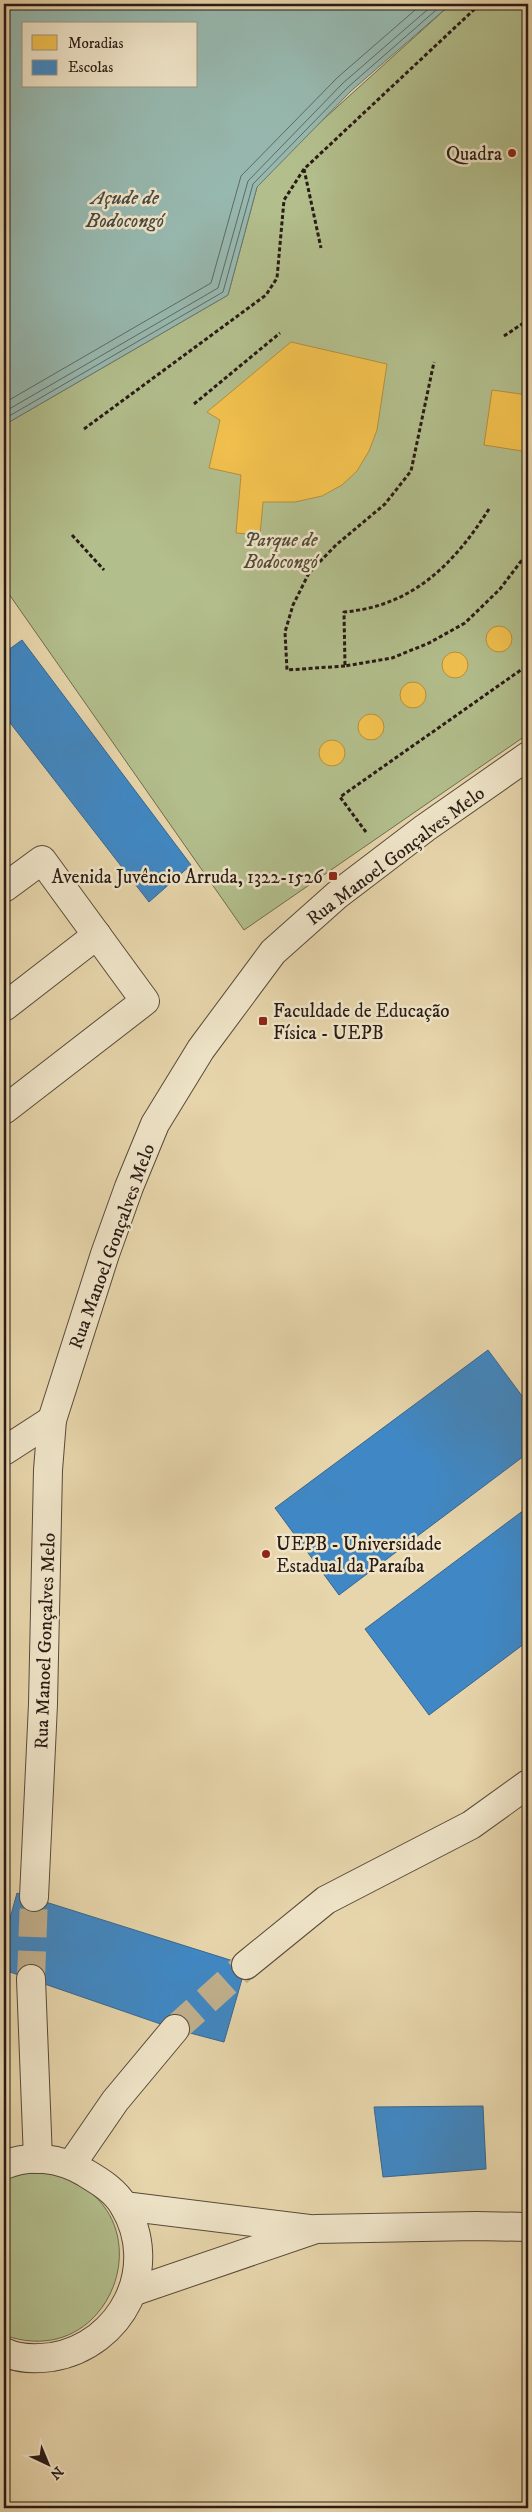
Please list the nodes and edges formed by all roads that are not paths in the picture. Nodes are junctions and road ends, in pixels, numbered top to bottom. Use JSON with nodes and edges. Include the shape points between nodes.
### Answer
{"nodes":[{"id":1,"x":528,"y":756,"type":"edge"},
{"id":2,"x":4,"y":888,"type":"edge"},
{"id":3,"x":97,"y":935,"type":"junction"},
{"id":4,"x":4,"y":1007,"type":"edge"},
{"id":5,"x":4,"y":1110,"type":"edge"},
{"id":6,"x":52,"y":1420,"type":"junction"},
{"id":7,"x":4,"y":1451,"type":"edge"},
{"id":8,"x":528,"y":1784,"type":"edge"},
{"id":9,"x":34,"y":1897,"type":"tunnel mouth"},
{"id":10,"x":246,"y":1965,"type":"tunnel mouth"},
{"id":11,"x":31,"y":1979,"type":"tunnel mouth"},
{"id":12,"x":175,"y":2028,"type":"tunnel mouth"},
{"id":13,"x":38,"y":2159,"type":"junction"},
{"id":14,"x":71,"y":2164,"type":"junction"},
{"id":15,"x":4,"y":2166,"type":"edge"},
{"id":16,"x":124,"y":2206,"type":"junction"},
{"id":17,"x":528,"y":2227,"type":"edge"},
{"id":18,"x":316,"y":2230,"type":"junction"},
{"id":19,"x":132,"y":2292,"type":"junction"},
{"id":20,"x":4,"y":2352,"type":"edge"}],
"edges":[{"from":1,"to":6,"type":"street","name":"Rua Manoel Gonçalves Melo","via":[[337,895],[273,952],[201,1049],[155,1124],[129,1186]]},
{"from":2,"to":3,"type":"street","via":[[42,860]]},
{"from":3,"to":4,"type":"street"},
{"from":3,"to":5,"type":"street","via":[[145,1001]]},
{"from":6,"to":7,"type":"street"},
{"from":6,"to":9,"type":"street","name":"Rua Manoel Gonçalves Melo"},
{"from":8,"to":10,"type":"street","via":[[471,1825],[326,1900]]},
{"from":11,"to":13,"type":"street"},
{"from":12,"to":14,"type":"street","via":[[115,2101]]},
{"from":13,"to":14,"type":"street"},
{"from":13,"to":15,"type":"street"},
{"from":14,"to":16,"type":"street","via":[[104,2184]]},
{"from":16,"to":18,"type":"street"},
{"from":16,"to":19,"type":"street","via":[[135,2232],[138,2262]]},
{"from":17,"to":18,"type":"street"},
{"from":18,"to":19,"type":"street"},
{"from":19,"to":20,"type":"street","via":[[118,2319],[96,2340],[69,2354],[38,2359]]}]}
